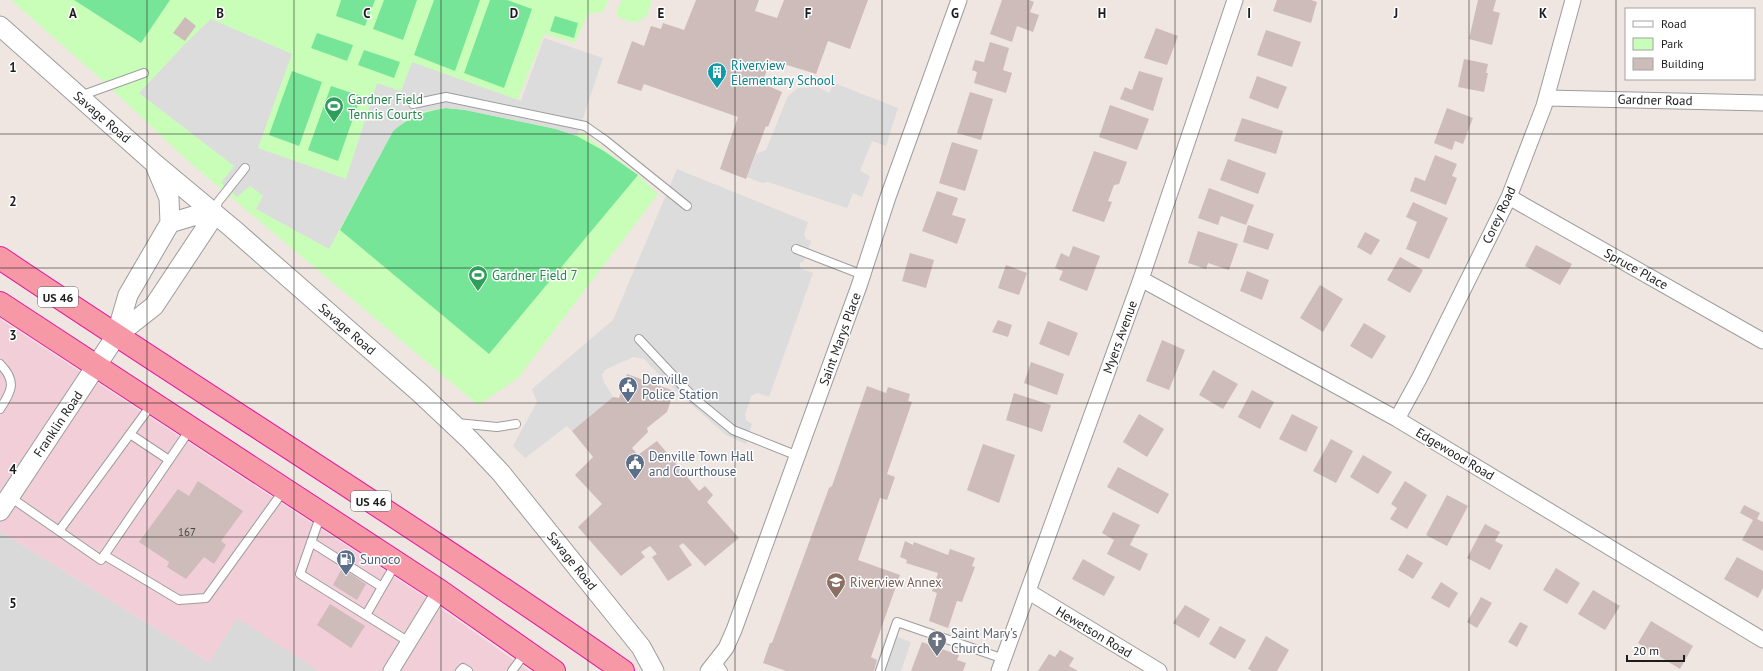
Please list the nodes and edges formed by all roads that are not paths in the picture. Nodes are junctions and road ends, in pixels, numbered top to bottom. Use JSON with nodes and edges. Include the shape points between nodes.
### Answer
{"nodes":[{"id":1,"x":959,"y":0,"type":"edge"},
{"id":2,"x":1235,"y":0,"type":"edge"},
{"id":3,"x":1573,"y":0,"type":"edge"},
{"id":4,"x":0,"y":26,"type":"edge"},
{"id":5,"x":144,"y":73,"type":"dead end"},
{"id":6,"x":79,"y":97,"type":"junction"},
{"id":7,"x":1547,"y":98,"type":"junction"},
{"id":8,"x":1763,"y":102,"type":"edge"},
{"id":9,"x":413,"y":104,"type":"dead end"},
{"id":10,"x":154,"y":163,"type":"junction"},
{"id":11,"x":245,"y":168,"type":"dead end"},
{"id":12,"x":1509,"y":197,"type":"junction"},
{"id":13,"x":687,"y":206,"type":"dead end"},
{"id":14,"x":215,"y":214,"type":"junction"},
{"id":15,"x":170,"y":223,"type":"junction"},
{"id":16,"x":796,"y":249,"type":"dead end"},
{"id":17,"x":0,"y":258,"type":"edge"},
{"id":18,"x":863,"y":275,"type":"junction"},
{"id":19,"x":1141,"y":279,"type":"junction"},
{"id":20,"x":0,"y":303,"type":"edge"},
{"id":21,"x":116,"y":336,"type":"junction"},
{"id":22,"x":639,"y":339,"type":"dead end"},
{"id":23,"x":1763,"y":341,"type":"edge"},
{"id":24,"x":0,"y":364,"type":"edge"},
{"id":25,"x":96,"y":367,"type":"junction"},
{"id":26,"x":153,"y":404,"type":"junction"},
{"id":27,"x":0,"y":409,"type":"edge"},
{"id":28,"x":1397,"y":419,"type":"junction"},
{"id":29,"x":452,"y":422,"type":"junction"},
{"id":30,"x":516,"y":424,"type":"dead end"},
{"id":31,"x":191,"y":428,"type":"junction"},
{"id":32,"x":130,"y":434,"type":"junction"},
{"id":33,"x":798,"y":456,"type":"junction"},
{"id":34,"x":169,"y":460,"type":"junction"},
{"id":35,"x":285,"y":490,"type":"junction"},
{"id":36,"x":5,"y":504,"type":"edge"},
{"id":37,"x":321,"y":513,"type":"junction"},
{"id":38,"x":59,"y":531,"type":"junction"},
{"id":39,"x":311,"y":542,"type":"junction"},
{"id":40,"x":104,"y":555,"type":"junction"},
{"id":41,"x":396,"y":563,"type":"junction"},
{"id":42,"x":382,"y":588,"type":"junction"},
{"id":43,"x":440,"y":591,"type":"junction"},
{"id":44,"x":1029,"y":592,"type":"junction"},
{"id":45,"x":366,"y":616,"type":"junction"},
{"id":46,"x":1763,"y":640,"type":"edge"},
{"id":47,"x":409,"y":642,"type":"junction"},
{"id":48,"x":527,"y":651,"type":"junction"},
{"id":49,"x":1001,"y":665,"type":"edge"},
{"id":50,"x":716,"y":668,"type":"edge"},
{"id":51,"x":391,"y":671,"type":"edge"},
{"id":52,"x":460,"y":671,"type":"edge"},
{"id":53,"x":468,"y":671,"type":"edge"},
{"id":54,"x":512,"y":671,"type":"edge"},
{"id":55,"x":554,"y":671,"type":"edge"},
{"id":56,"x":623,"y":671,"type":"edge"},
{"id":57,"x":654,"y":671,"type":"edge"},
{"id":58,"x":880,"y":671,"type":"edge"},
{"id":59,"x":1159,"y":671,"type":"edge"}],
"edges":[{"from":1,"to":18,"type":"street","name":"Saint Marys Place"},
{"from":2,"to":19,"type":"street","name":"Myers Avenue"},
{"from":3,"to":7,"type":"street","name":"Corey Road"},
{"from":4,"to":6,"type":"street","name":"Savage Road"},
{"from":5,"to":6,"type":"lane"},
{"from":6,"to":10,"type":"street","name":"Savage Road"},
{"from":7,"to":8,"type":"street","name":"Gardner Road"},
{"from":7,"to":12,"type":"street","name":"Corey Road"},
{"from":9,"to":13,"type":"lane","via":[[446,97],[585,126]]},
{"from":10,"to":14,"type":"street","name":"Savage Road"},
{"from":10,"to":15,"type":"street","via":[[169,198]]},
{"from":11,"to":14,"type":"lane","via":[[218,202]]},
{"from":12,"to":23,"type":"street","name":"Spruce Place"},
{"from":12,"to":28,"type":"street","name":"Corey Road"},
{"from":14,"to":15,"type":"street","via":[[193,216]]},
{"from":14,"to":21,"type":"street","name":"Franklin Road","via":[[154,306]]},
{"from":14,"to":29,"type":"street","name":"Savage Road"},
{"from":15,"to":21,"type":"street","name":"Franklin Road","via":[[128,295]]},
{"from":16,"to":18,"type":"lane"},
{"from":17,"to":21,"type":"highway","number":"US 46"},
{"from":18,"to":33,"type":"street","name":"Saint Marys Place"},
{"from":19,"to":28,"type":"street","name":"Edgewood Road"},
{"from":19,"to":44,"type":"street","name":"Myers Avenue"},
{"from":20,"to":25,"type":"highway","number":"US 46"},
{"from":21,"to":25,"type":"street","name":"Franklin Road"},
{"from":21,"to":56,"type":"highway","number":"US 46","via":[[410,526]]},
{"from":22,"to":33,"type":"lane","via":[[694,398],[733,430]]},
{"from":24,"to":27,"type":"lane","via":[[9,372],[12,385]]},
{"from":25,"to":26,"type":"highway","number":"US 46"},
{"from":25,"to":36,"type":"street","name":"Franklin Road"},
{"from":26,"to":31,"type":"highway","number":"US 46"},
{"from":26,"to":32,"type":"lane"},
{"from":28,"to":46,"type":"street","name":"Edgewood Road"},
{"from":29,"to":30,"type":"lane","via":[[497,427]]},
{"from":29,"to":57,"type":"street","name":"Savage Road","via":[[501,473],[641,647]]},
{"from":31,"to":34,"type":"lane"},
{"from":31,"to":35,"type":"highway","number":"US 46"},
{"from":32,"to":34,"type":"lane"},
{"from":32,"to":38,"type":"lane"},
{"from":33,"to":50,"type":"street","name":"Saint Marys Place","via":[[734,630]]},
{"from":34,"to":40,"type":"lane"},
{"from":35,"to":37,"type":"highway","number":"US 46"},
{"from":35,"to":40,"type":"lane","via":[[206,598],[179,600]]},
{"from":36,"to":38,"type":"lane"},
{"from":37,"to":39,"type":"lane"},
{"from":37,"to":41,"type":"highway","number":"US 46"},
{"from":38,"to":40,"type":"lane","via":[[101,560]]},
{"from":39,"to":42,"type":"lane"},
{"from":39,"to":45,"type":"lane","via":[[300,574]]},
{"from":41,"to":42,"type":"lane"},
{"from":41,"to":43,"type":"highway","number":"US 46"},
{"from":42,"to":45,"type":"lane"},
{"from":43,"to":47,"type":"street"},
{"from":43,"to":48,"type":"highway","number":"US 46"},
{"from":44,"to":49,"type":"street","name":"Myers Avenue"},
{"from":44,"to":59,"type":"street","name":"Hewetson Road"},
{"from":45,"to":47,"type":"lane"},
{"from":47,"to":51,"type":"street"},
{"from":48,"to":54,"type":"lane"},
{"from":48,"to":55,"type":"highway","number":"US 46"},
{"from":49,"to":58,"type":"lane","via":[[897,622]]},
{"from":52,"to":53,"type":"lane","via":[[463,668]]}]}
